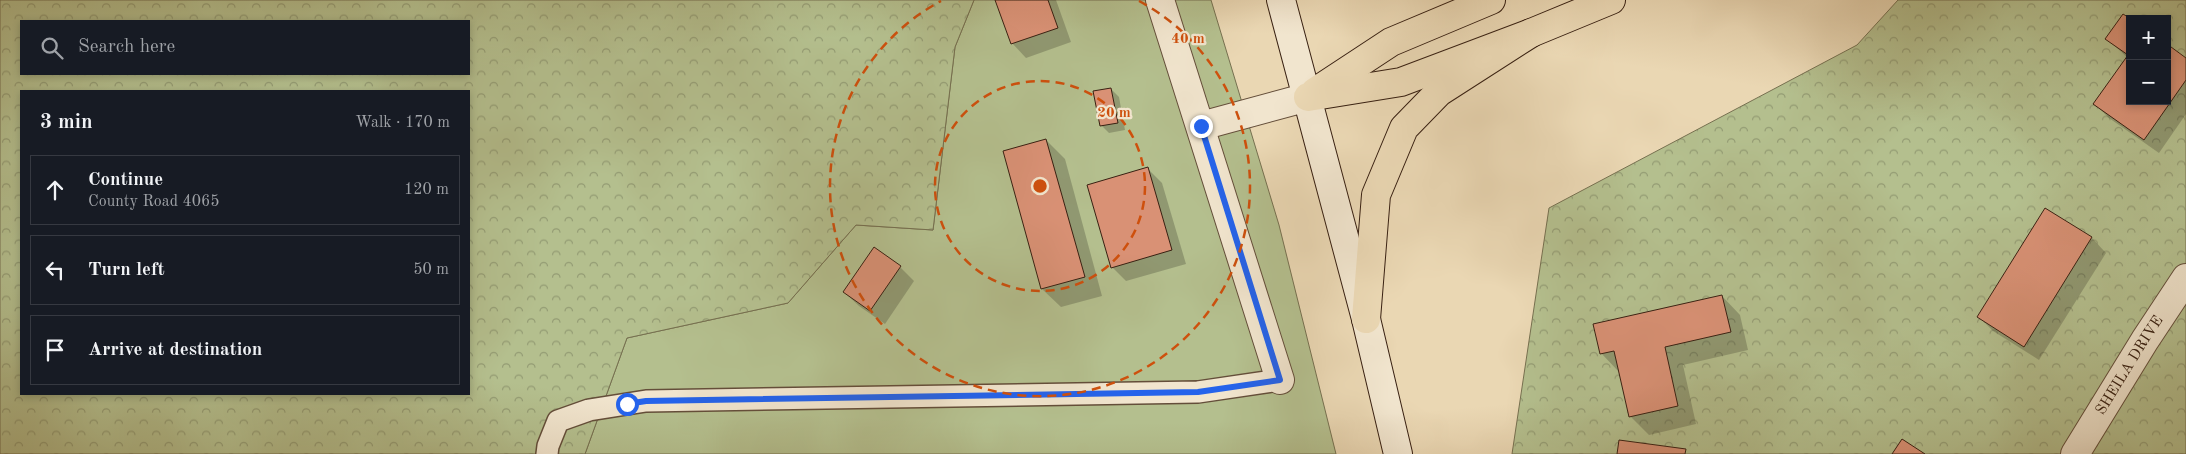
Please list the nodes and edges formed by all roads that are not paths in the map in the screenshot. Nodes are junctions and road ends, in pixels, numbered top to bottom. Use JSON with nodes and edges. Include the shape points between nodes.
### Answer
{"nodes":[{"id":1,"x":1160,"y":0,"type":"edge"},
{"id":2,"x":1281,"y":0,"type":"edge"},
{"id":3,"x":1491,"y":0,"type":"edge"},
{"id":4,"x":1611,"y":0,"type":"edge"},
{"id":5,"x":1531,"y":33,"type":"junction"},
{"id":6,"x":1308,"y":97,"type":"junction"},
{"id":7,"x":1201,"y":126,"type":"junction"},
{"id":8,"x":2186,"y":278,"type":"edge"},
{"id":9,"x":1366,"y":319,"type":"junction"},
{"id":10,"x":1280,"y":380,"type":"joint"},
{"id":11,"x":547,"y":454,"type":"edge"},
{"id":12,"x":1398,"y":454,"type":"edge"},
{"id":13,"x":2075,"y":454,"type":"edge"}],
"edges":[{"from":1,"to":7,"type":"street"},
{"from":2,"to":6,"type":"street"},
{"from":3,"to":6,"type":"highway","via":[[1391,42]]},
{"from":4,"to":5,"type":"highway"},
{"from":5,"to":6,"type":"highway","via":[[1401,82]]},
{"from":5,"to":9,"type":"highway","via":[[1439,92],[1404,128],[1376,195]]},
{"from":6,"to":7,"type":"street"},
{"from":6,"to":9,"type":"street"},
{"from":7,"to":10,"type":"street"},
{"from":8,"to":13,"type":"street","name":"SHEILA DRIVE"},
{"from":9,"to":12,"type":"street"},
{"from":10,"to":11,"type":"lane","via":[[1198,392],[646,401],[589,410],[558,421]]}]}
